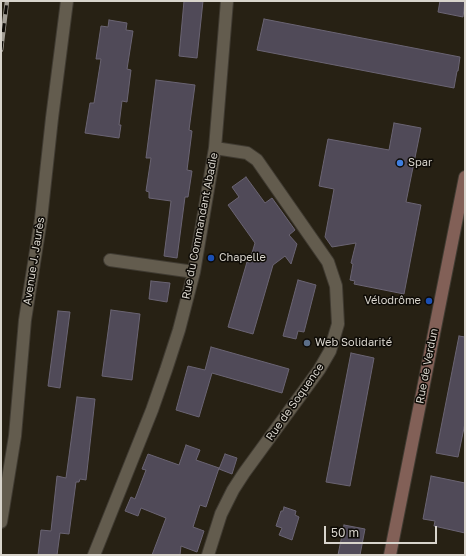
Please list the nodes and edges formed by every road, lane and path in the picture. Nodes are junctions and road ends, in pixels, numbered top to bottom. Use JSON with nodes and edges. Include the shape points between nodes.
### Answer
{"nodes":[{"id":1,"x":67,"y":1,"type":"edge"},
{"id":2,"x":227,"y":1,"type":"edge"},
{"id":3,"x":215,"y":148,"type":"junction"},
{"id":4,"x":465,"y":177,"type":"edge"},
{"id":5,"x":463,"y":199,"type":"edge"},
{"id":6,"x":110,"y":260,"type":"dead end"},
{"id":7,"x":194,"y":272,"type":"junction"},
{"id":8,"x":1,"y":522,"type":"edge"},
{"id":9,"x":94,"y":555,"type":"edge"},
{"id":10,"x":208,"y":555,"type":"edge"},
{"id":11,"x":390,"y":555,"type":"edge"}],
"edges":[{"from":1,"to":8,"type":"street","name":"Avenue J. Jaurès","via":[[41,219],[25,320],[15,436]]},
{"from":2,"to":3,"type":"street","name":"Rue du Commandant Abadie"},
{"from":3,"to":7,"type":"street","name":"Rue du Commandant Abadie"},
{"from":3,"to":10,"type":"street","name":"Rue de Soquence","via":[[247,153],[257,160],[328,262],[336,286],[338,324],[330,351],[319,370],[234,490],[222,514]]},
{"from":4,"to":5,"type":"main road","name":"Rue de Verdun"},
{"from":5,"to":11,"type":"main road","name":"Rue de Verdun"},
{"from":6,"to":7,"type":"street"},
{"from":7,"to":9,"type":"street","name":"Rue du Commandant Abadie","via":[[179,330],[152,410]]}]}
